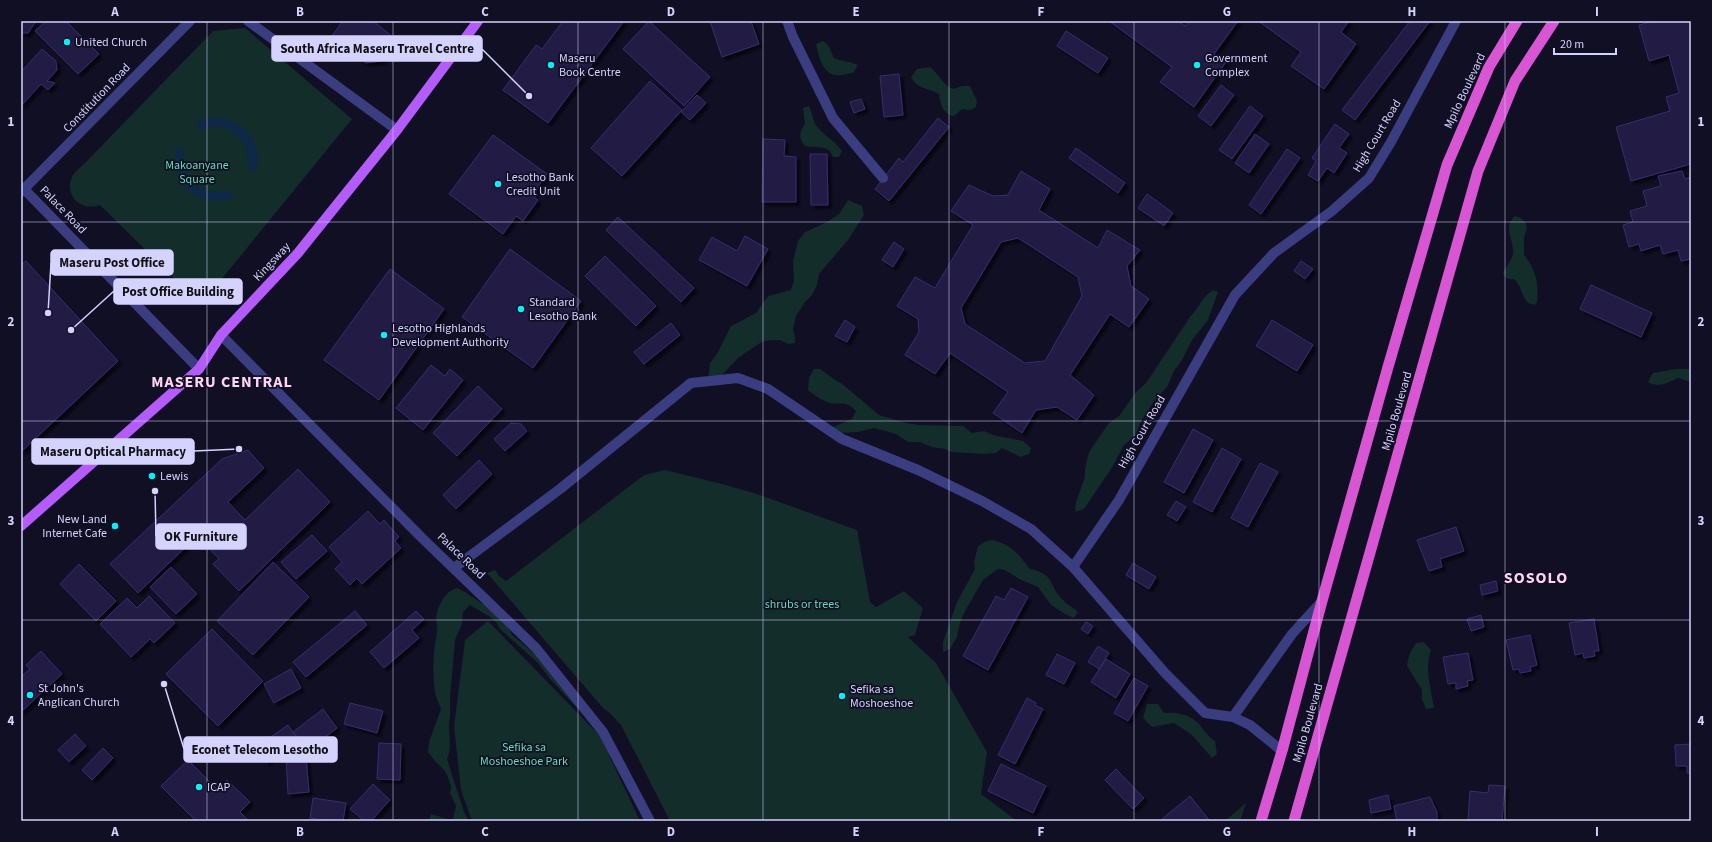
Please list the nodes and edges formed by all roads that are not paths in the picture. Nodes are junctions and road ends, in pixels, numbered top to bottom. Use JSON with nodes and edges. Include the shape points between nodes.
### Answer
{"nodes":[{"id":1,"x":190,"y":21,"type":"edge"},
{"id":2,"x":248,"y":21,"type":"edge"},
{"id":3,"x":478,"y":21,"type":"edge"},
{"id":4,"x":787,"y":21,"type":"edge"},
{"id":5,"x":1456,"y":21,"type":"edge"},
{"id":6,"x":1517,"y":21,"type":"edge"},
{"id":7,"x":1554,"y":21,"type":"edge"},
{"id":8,"x":397,"y":130,"type":"junction"},
{"id":9,"x":883,"y":178,"type":"dead end"},
{"id":10,"x":23,"y":191,"type":"edge"},
{"id":11,"x":222,"y":335,"type":"junction"},
{"id":12,"x":199,"y":369,"type":"junction"},
{"id":13,"x":21,"y":526,"type":"edge"},
{"id":14,"x":1073,"y":567,"type":"junction"},
{"id":15,"x":454,"y":568,"type":"junction"},
{"id":16,"x":1322,"y":602,"type":"junction"},
{"id":17,"x":1234,"y":717,"type":"junction"},
{"id":18,"x":1282,"y":750,"type":"junction"},
{"id":19,"x":650,"y":821,"type":"edge"},
{"id":20,"x":1261,"y":821,"type":"edge"},
{"id":21,"x":1294,"y":821,"type":"edge"}],
"edges":[{"from":1,"to":10,"type":"street","name":"Constitution Road"},
{"from":2,"to":8,"type":"street"},
{"from":3,"to":8,"type":"main road","name":"Kingsway"},
{"from":4,"to":9,"type":"street","via":[[833,118]]},
{"from":5,"to":14,"type":"street","name":"High Court Road","via":[[1369,178],[1332,211],[1274,253],[1235,295],[1119,500]]},
{"from":6,"to":16,"type":"highway","name":"Mpilo Boulevard","via":[[1489,67],[1446,165]]},
{"from":7,"to":21,"type":"highway","name":"Mpilo Boulevard","via":[[1515,81],[1478,171]]},
{"from":8,"to":11,"type":"main road","name":"Kingsway","via":[[298,253]]},
{"from":10,"to":12,"type":"street","name":"Palace Road"},
{"from":11,"to":12,"type":"main road","name":"Kingsway"},
{"from":11,"to":15,"type":"street","name":"Palace Road"},
{"from":12,"to":13,"type":"main road","name":"Kingsway"},
{"from":14,"to":15,"type":"street","via":[[1031,529],[982,501],[918,470],[842,439],[768,389],[738,378],[691,383],[560,489]]},
{"from":14,"to":17,"type":"street","via":[[1165,673],[1205,713]]},
{"from":15,"to":19,"type":"street","name":"Palace Road","via":[[536,648],[603,732]]},
{"from":16,"to":17,"type":"street","via":[[1292,634]]},
{"from":16,"to":18,"type":"highway","name":"Mpilo Boulevard"},
{"from":17,"to":18,"type":"street","via":[[1250,725]]},
{"from":18,"to":20,"type":"highway","name":"Mpilo Boulevard"}]}
